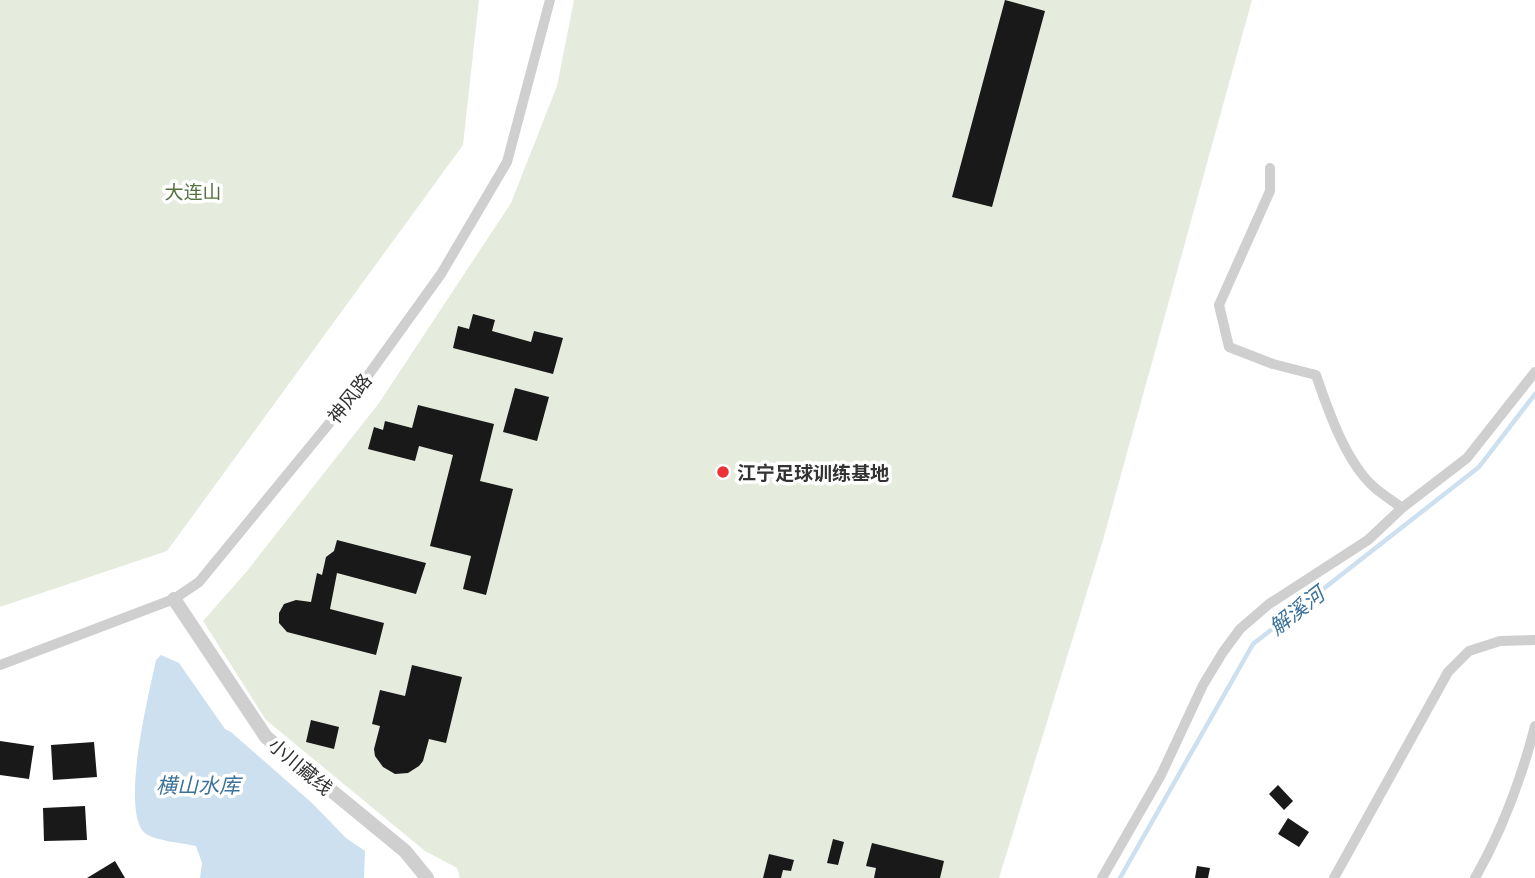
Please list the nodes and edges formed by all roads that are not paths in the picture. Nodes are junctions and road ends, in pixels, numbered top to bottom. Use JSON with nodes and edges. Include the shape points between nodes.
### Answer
{"nodes":[{"id":1,"x":550,"y":0,"type":"edge"},
{"id":2,"x":1270,"y":168,"type":"dead end"},
{"id":3,"x":1535,"y":372,"type":"edge"},
{"id":4,"x":1402,"y":508,"type":"junction"},
{"id":5,"x":174,"y":599,"type":"junction"},
{"id":6,"x":1535,"y":640,"type":"edge"},
{"id":7,"x":0,"y":664,"type":"edge"},
{"id":8,"x":1535,"y":726,"type":"edge"},
{"id":9,"x":427,"y":878,"type":"edge"},
{"id":10,"x":1102,"y":878,"type":"edge"},
{"id":11,"x":1334,"y":878,"type":"edge"},
{"id":12,"x":1475,"y":878,"type":"edge"}],
"edges":[{"from":1,"to":5,"type":"street","name":"神风路","via":[[507,162],[441,274],[364,381],[199,582]]},
{"from":2,"to":4,"type":"street","via":[[1270,191],[1219,305],[1229,347],[1316,375],[1349,455],[1373,486]]},
{"from":3,"to":4,"type":"street","via":[[1466,458]]},
{"from":4,"to":10,"type":"street","via":[[1368,540],[1269,604],[1240,629],[1203,685],[1161,775]]},
{"from":5,"to":7,"type":"street","name":"神风路"},
{"from":5,"to":9,"type":"street","name":"小川藏线","via":[[266,737],[404,851]]},
{"from":6,"to":11,"type":"street","via":[[1500,641],[1469,651],[1448,672]]},
{"from":8,"to":12,"type":"street","via":[[1513,802]]}]}
